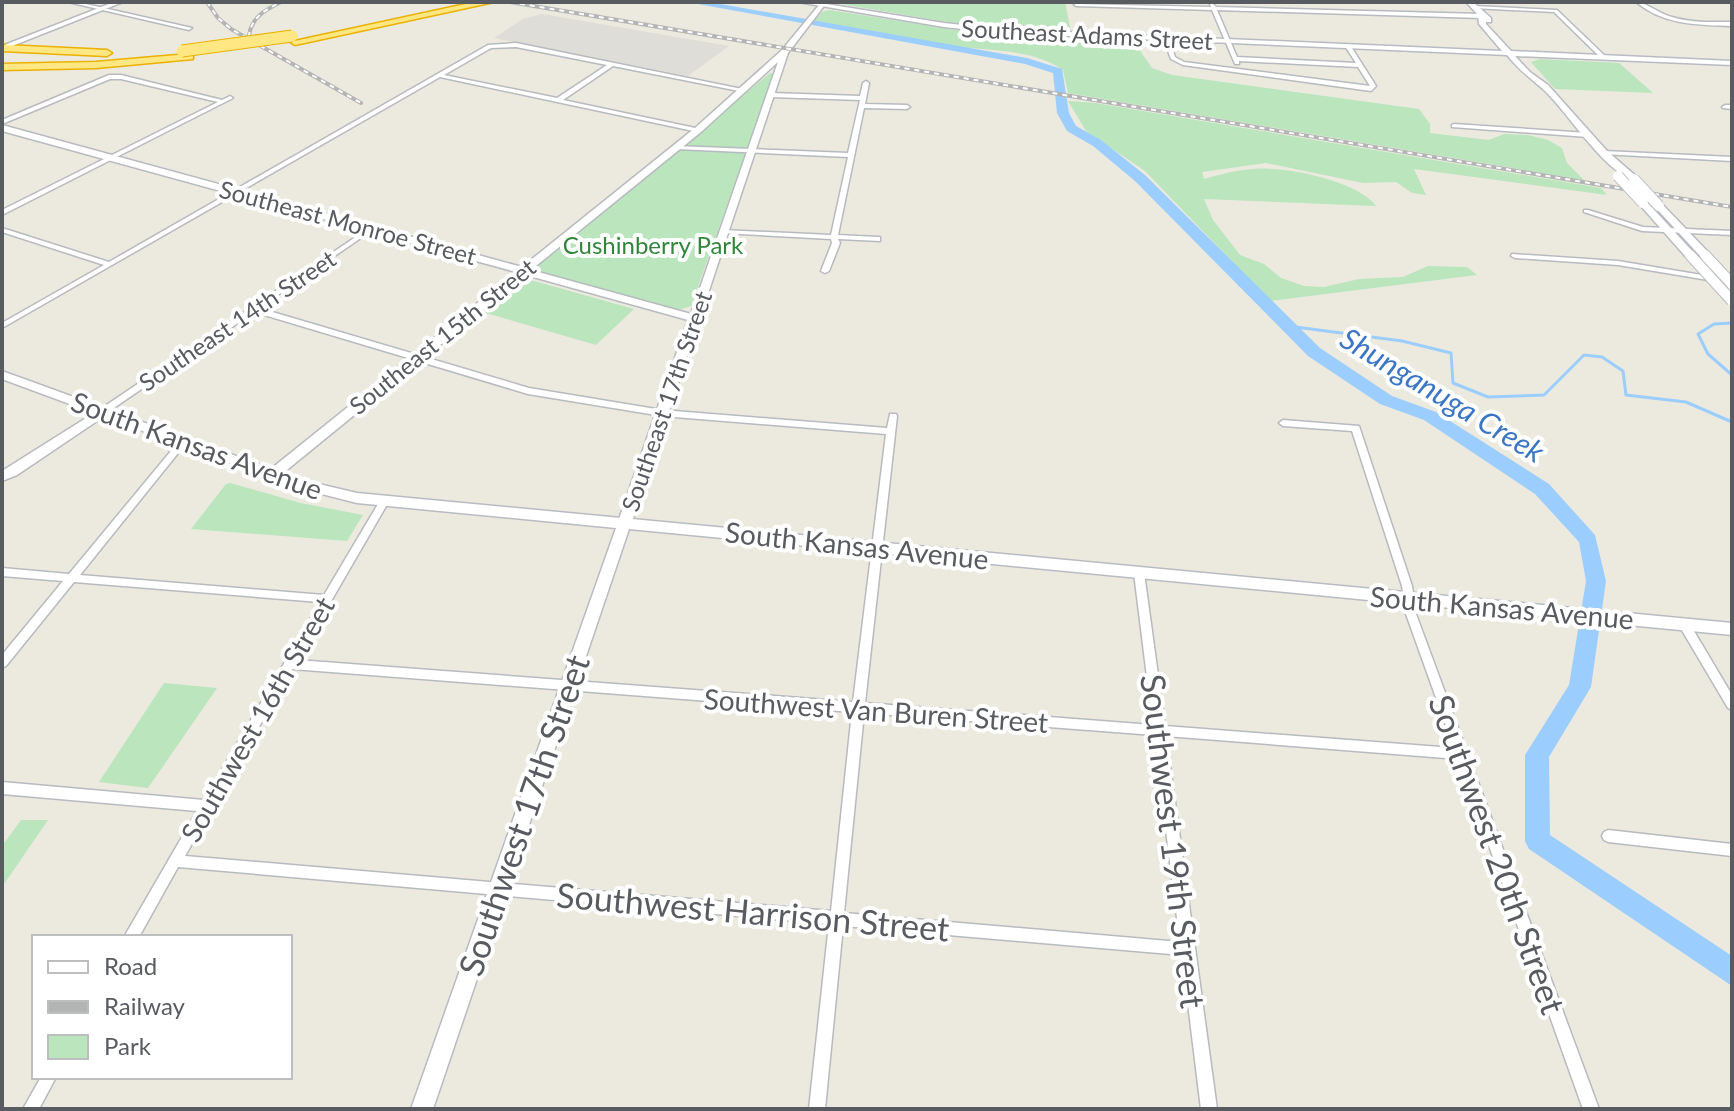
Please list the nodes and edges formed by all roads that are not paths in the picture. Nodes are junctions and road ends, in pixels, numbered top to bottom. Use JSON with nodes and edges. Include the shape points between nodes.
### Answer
{"nodes":[{"id":1,"x":70,"y":2,"type":"edge"},
{"id":2,"x":120,"y":2,"type":"edge"},
{"id":3,"x":489,"y":2,"type":"edge"},
{"id":4,"x":801,"y":2,"type":"edge"},
{"id":5,"x":1638,"y":2,"type":"edge"},
{"id":6,"x":467,"y":4,"type":"edge"},
{"id":7,"x":1076,"y":5,"type":"dead end"},
{"id":8,"x":1212,"y":5,"type":"edge"},
{"id":9,"x":1471,"y":5,"type":"edge"},
{"id":10,"x":820,"y":7,"type":"edge"},
{"id":11,"x":103,"y":9,"type":"junction"},
{"id":12,"x":1481,"y":16,"type":"junction"},
{"id":13,"x":1732,"y":24,"type":"edge"},
{"id":14,"x":189,"y":28,"type":"dead end"},
{"id":15,"x":1228,"y":41,"type":"junction"},
{"id":16,"x":1168,"y":43,"type":"dead end"},
{"id":17,"x":1348,"y":46,"type":"junction"},
{"id":18,"x":3,"y":48,"type":"edge"},
{"id":19,"x":785,"y":52,"type":"junction"},
{"id":20,"x":185,"y":54,"type":"junction"},
{"id":21,"x":1514,"y":54,"type":"junction"},
{"id":22,"x":148,"y":55,"type":"junction"},
{"id":23,"x":1601,"y":55,"type":"junction"},
{"id":24,"x":162,"y":59,"type":"junction"},
{"id":25,"x":1236,"y":59,"type":"junction"},
{"id":26,"x":1649,"y":59,"type":"junction"},
{"id":27,"x":2,"y":60,"type":"edge"},
{"id":28,"x":1732,"y":63,"type":"edge"},
{"id":29,"x":612,"y":64,"type":"junction"},
{"id":30,"x":1360,"y":65,"type":"junction"},
{"id":31,"x":2,"y":67,"type":"edge"},
{"id":32,"x":779,"y":70,"type":"junction"},
{"id":33,"x":1241,"y":72,"type":"junction"},
{"id":34,"x":762,"y":74,"type":"junction"},
{"id":35,"x":438,"y":75,"type":"junction"},
{"id":36,"x":3,"y":81,"type":"edge"},
{"id":37,"x":866,"y":83,"type":"dead end"},
{"id":38,"x":744,"y":90,"type":"junction"},
{"id":39,"x":771,"y":95,"type":"junction"},
{"id":40,"x":230,"y":98,"type":"dead end"},
{"id":41,"x":558,"y":100,"type":"junction"},
{"id":42,"x":221,"y":101,"type":"junction"},
{"id":43,"x":862,"y":102,"type":"junction"},
{"id":44,"x":907,"y":107,"type":"dead end"},
{"id":45,"x":2,"y":125,"type":"edge"},
{"id":46,"x":1454,"y":126,"type":"dead end"},
{"id":47,"x":698,"y":130,"type":"junction"},
{"id":48,"x":1588,"y":135,"type":"junction"},
{"id":49,"x":677,"y":147,"type":"junction"},
{"id":50,"x":751,"y":151,"type":"junction"},
{"id":51,"x":1604,"y":153,"type":"junction"},
{"id":52,"x":851,"y":155,"type":"junction"},
{"id":53,"x":110,"y":158,"type":"junction"},
{"id":54,"x":1732,"y":159,"type":"edge"},
{"id":55,"x":55,"y":185,"type":"junction"},
{"id":56,"x":235,"y":191,"type":"junction"},
{"id":57,"x":2,"y":206,"type":"edge"},
{"id":58,"x":1586,"y":211,"type":"dead end"},
{"id":59,"x":2,"y":213,"type":"edge"},
{"id":60,"x":372,"y":228,"type":"junction"},
{"id":61,"x":2,"y":230,"type":"edge"},
{"id":62,"x":1669,"y":231,"type":"junction"},
{"id":63,"x":1683,"y":231,"type":"junction"},
{"id":64,"x":723,"y":232,"type":"junction"},
{"id":65,"x":1732,"y":233,"type":"edge"},
{"id":66,"x":834,"y":237,"type":"junction"},
{"id":67,"x":877,"y":239,"type":"dead end"},
{"id":68,"x":1515,"y":256,"type":"dead end"},
{"id":69,"x":109,"y":264,"type":"junction"},
{"id":70,"x":522,"y":270,"type":"junction"},
{"id":71,"x":825,"y":271,"type":"dead end"},
{"id":72,"x":1732,"y":283,"type":"edge"},
{"id":73,"x":1732,"y":301,"type":"edge"},
{"id":74,"x":253,"y":309,"type":"junction"},
{"id":75,"x":694,"y":318,"type":"junction"},
{"id":76,"x":2,"y":326,"type":"edge"},
{"id":77,"x":414,"y":358,"type":"junction"},
{"id":78,"x":2,"y":375,"type":"edge"},
{"id":79,"x":102,"y":412,"type":"junction"},
{"id":80,"x":662,"y":413,"type":"junction"},
{"id":81,"x":893,"y":416,"type":"dead end"},
{"id":82,"x":1283,"y":423,"type":"dead end"},
{"id":83,"x":889,"y":431,"type":"junction"},
{"id":84,"x":183,"y":442,"type":"junction"},
{"id":85,"x":272,"y":475,"type":"junction"},
{"id":86,"x":4,"y":476,"type":"edge"},
{"id":87,"x":384,"y":501,"type":"junction"},
{"id":88,"x":625,"y":522,"type":"junction"},
{"id":89,"x":876,"y":547,"type":"junction"},
{"id":90,"x":2,"y":572,"type":"edge"},
{"id":91,"x":1139,"y":573,"type":"junction"},
{"id":92,"x":72,"y":578,"type":"junction"},
{"id":93,"x":1409,"y":598,"type":"junction"},
{"id":94,"x":327,"y":599,"type":"junction"},
{"id":95,"x":1684,"y":624,"type":"junction"},
{"id":96,"x":1732,"y":629,"type":"edge"},
{"id":97,"x":2,"y":663,"type":"edge"},
{"id":98,"x":289,"y":664,"type":"junction"},
{"id":99,"x":568,"y":687,"type":"junction"},
{"id":100,"x":1732,"y":705,"type":"edge"},
{"id":101,"x":859,"y":709,"type":"junction"},
{"id":102,"x":1160,"y":732,"type":"junction"},
{"id":103,"x":1463,"y":754,"type":"junction"},
{"id":104,"x":2,"y":788,"type":"edge"},
{"id":105,"x":207,"y":806,"type":"junction"},
{"id":106,"x":1608,"y":836,"type":"dead end"},
{"id":107,"x":1732,"y":850,"type":"edge"},
{"id":108,"x":175,"y":861,"type":"junction"},
{"id":109,"x":498,"y":889,"type":"junction"},
{"id":110,"x":838,"y":920,"type":"junction"},
{"id":111,"x":132,"y":935,"type":"edge"},
{"id":112,"x":1188,"y":949,"type":"junction"},
{"id":113,"x":48,"y":1079,"type":"edge"},
{"id":114,"x":31,"y":1109,"type":"edge"},
{"id":115,"x":422,"y":1109,"type":"edge"},
{"id":116,"x":817,"y":1109,"type":"edge"},
{"id":117,"x":1209,"y":1109,"type":"edge"},
{"id":118,"x":1591,"y":1109,"type":"edge"}],
"edges":[{"from":1,"to":11,"type":"street"},
{"from":2,"to":11,"type":"main road"},
{"from":3,"to":6,"type":"highway"},
{"from":4,"to":10,"type":"main road","name":"Southeast Adams Street"},
{"from":5,"to":13,"type":"street","via":[[1666,19]]},
{"from":6,"to":20,"type":"highway","via":[[293,39]]},
{"from":7,"to":8,"type":"street"},
{"from":8,"to":12,"type":"street"},
{"from":8,"to":15,"type":"street"},
{"from":9,"to":12,"type":"main road"},
{"from":9,"to":23,"type":"street","via":[[1555,11]]},
{"from":10,"to":15,"type":"main road","name":"Southeast Adams Street","via":[[984,30]]},
{"from":10,"to":19,"type":"main road","name":"Southeast 15th Street"},
{"from":11,"to":14,"type":"street"},
{"from":11,"to":18,"type":"main road"},
{"from":12,"to":21,"type":"main road"},
{"from":15,"to":17,"type":"main road","name":"Southeast Adams Street"},
{"from":15,"to":25,"type":"street"},
{"from":16,"to":33,"type":"street","via":[[1179,62]]},
{"from":17,"to":21,"type":"main road","name":"Southeast Adams Street"},
{"from":17,"to":30,"type":"street"},
{"from":18,"to":22,"type":"highway"},
{"from":19,"to":32,"type":"main road","name":"Southeast 17th Street"},
{"from":19,"to":34,"type":"main road","name":"Southeast 15th Street"},
{"from":20,"to":22,"type":"highway"},
{"from":20,"to":24,"type":"highway"},
{"from":21,"to":23,"type":"main road","name":"Southeast Adams Street"},
{"from":21,"to":26,"type":"main road","name":"Southeast Adams Street"},
{"from":21,"to":48,"type":"main road","via":[[1541,77]]},
{"from":22,"to":27,"type":"highway"},
{"from":23,"to":26,"type":"main road","name":"Southeast Adams Street"},
{"from":24,"to":31,"type":"highway"},
{"from":24,"to":36,"type":"highway"},
{"from":25,"to":30,"type":"street"},
{"from":25,"to":33,"type":"street"},
{"from":26,"to":28,"type":"main road","name":"Southeast Adams Street"},
{"from":29,"to":35,"type":"street","via":[[495,45]]},
{"from":29,"to":38,"type":"street"},
{"from":29,"to":41,"type":"street"},
{"from":30,"to":33,"type":"street","via":[[1373,88]]},
{"from":32,"to":34,"type":"main road","name":"Southeast 15th Street"},
{"from":32,"to":39,"type":"main road","name":"Southeast 17th Street"},
{"from":34,"to":38,"type":"main road","name":"Southeast 15th Street"},
{"from":35,"to":41,"type":"street"},
{"from":35,"to":56,"type":"street"},
{"from":37,"to":43,"type":"street"},
{"from":38,"to":47,"type":"main road","name":"Southeast 15th Street"},
{"from":39,"to":43,"type":"street"},
{"from":39,"to":50,"type":"main road","name":"Southeast 17th Street"},
{"from":40,"to":42,"type":"street"},
{"from":41,"to":47,"type":"street"},
{"from":42,"to":45,"type":"street","via":[[121,77],[103,78]]},
{"from":42,"to":53,"type":"street"},
{"from":43,"to":44,"type":"street"},
{"from":43,"to":52,"type":"street"},
{"from":45,"to":53,"type":"main road","name":"Southeast Monroe Street"},
{"from":46,"to":48,"type":"street"},
{"from":47,"to":49,"type":"main road","name":"Southeast 15th Street"},
{"from":48,"to":51,"type":"main road"},
{"from":49,"to":50,"type":"street"},
{"from":49,"to":70,"type":"main road","name":"Southeast 15th Street"},
{"from":50,"to":52,"type":"street"},
{"from":50,"to":64,"type":"main road","name":"Southeast 17th Street"},
{"from":51,"to":54,"type":"street"},
{"from":51,"to":62,"type":"main road","bridge":true,"via":[[1606,163]]},
{"from":51,"to":63,"type":"main road","bridge":true},
{"from":52,"to":66,"type":"street"},
{"from":53,"to":55,"type":"street"},
{"from":53,"to":56,"type":"main road","name":"Southeast Monroe Street"},
{"from":55,"to":57,"type":"street"},
{"from":55,"to":59,"type":"street"},
{"from":56,"to":60,"type":"main road","name":"Southeast Monroe Street"},
{"from":56,"to":69,"type":"street"},
{"from":58,"to":62,"type":"street","via":[[1631,227]]},
{"from":60,"to":70,"type":"main road","name":"Southeast Monroe Street"},
{"from":60,"to":74,"type":"street","name":"Southeast 14th Street"},
{"from":61,"to":69,"type":"street"},
{"from":62,"to":63,"type":"street"},
{"from":62,"to":73,"type":"main road","bridge":true},
{"from":63,"to":65,"type":"street"},
{"from":63,"to":72,"type":"main road","bridge":true},
{"from":64,"to":66,"type":"street"},
{"from":64,"to":75,"type":"main road","name":"Southeast 17th Street"},
{"from":66,"to":67,"type":"street"},
{"from":66,"to":71,"type":"street"},
{"from":68,"to":72,"type":"street","via":[[1618,263]]},
{"from":69,"to":76,"type":"street"},
{"from":70,"to":75,"type":"main road","name":"Southeast Monroe Street"},
{"from":70,"to":77,"type":"main road","name":"Southeast 15th Street"},
{"from":74,"to":77,"type":"street"},
{"from":74,"to":79,"type":"street","name":"Southeast 14th Street"},
{"from":75,"to":80,"type":"main road","name":"Southeast 17th Street"},
{"from":77,"to":80,"type":"street","via":[[528,391]]},
{"from":77,"to":85,"type":"main road","name":"Southeast 15th Street"},
{"from":78,"to":79,"type":"main road","name":"South Kansas Avenue"},
{"from":79,"to":84,"type":"main road","name":"South Kansas Avenue"},
{"from":79,"to":86,"type":"main road"},
{"from":80,"to":83,"type":"street"},
{"from":80,"to":88,"type":"main road","name":"Southeast 17th Street"},
{"from":81,"to":83,"type":"street"},
{"from":82,"to":93,"type":"street","name":"Southwest 20th Street","via":[[1356,428]]},
{"from":83,"to":89,"type":"street"},
{"from":84,"to":85,"type":"main road","name":"South Kansas Avenue"},
{"from":84,"to":92,"type":"street"},
{"from":85,"to":87,"type":"main road","name":"South Kansas Avenue","via":[[334,494]]},
{"from":87,"to":88,"type":"main road","name":"South Kansas Avenue"},
{"from":87,"to":94,"type":"street","name":"Southwest 16th Street"},
{"from":88,"to":89,"type":"main road","name":"South Kansas Avenue"},
{"from":88,"to":99,"type":"main road","name":"Southwest 17th Street"},
{"from":89,"to":91,"type":"main road","name":"South Kansas Avenue"},
{"from":89,"to":101,"type":"street"},
{"from":90,"to":92,"type":"street"},
{"from":91,"to":93,"type":"main road","name":"South Kansas Avenue"},
{"from":91,"to":102,"type":"street","name":"Southwest 19th Street"},
{"from":92,"to":94,"type":"street"},
{"from":92,"to":97,"type":"street"},
{"from":93,"to":95,"type":"main road","name":"South Kansas Avenue"},
{"from":93,"to":103,"type":"street","name":"Southwest 20th Street"},
{"from":94,"to":98,"type":"street","name":"Southwest 16th Street"},
{"from":95,"to":96,"type":"main road","name":"South Kansas Avenue"},
{"from":95,"to":100,"type":"street"},
{"from":98,"to":99,"type":"street","name":"Southwest Van Buren Street"},
{"from":98,"to":105,"type":"street","name":"Southwest 16th Street"},
{"from":99,"to":101,"type":"street","name":"Southwest Van Buren Street"},
{"from":99,"to":109,"type":"main road","name":"Southwest 17th Street"},
{"from":101,"to":102,"type":"street","name":"Southwest Van Buren Street"},
{"from":101,"to":110,"type":"street"},
{"from":102,"to":103,"type":"street","name":"Southwest Van Buren Street"},
{"from":102,"to":112,"type":"street","name":"Southwest 19th Street"},
{"from":103,"to":118,"type":"street","name":"Southwest 20th Street"},
{"from":104,"to":105,"type":"street"},
{"from":105,"to":108,"type":"street","name":"Southwest 16th Street"},
{"from":106,"to":107,"type":"street"},
{"from":108,"to":109,"type":"street","name":"Southwest Harrison Street"},
{"from":108,"to":111,"type":"street","name":"Southwest 16th Street"},
{"from":109,"to":110,"type":"street","name":"Southwest Harrison Street"},
{"from":109,"to":115,"type":"main road","name":"Southwest 17th Street"},
{"from":110,"to":112,"type":"street","name":"Southwest Harrison Street"},
{"from":110,"to":116,"type":"street"},
{"from":112,"to":117,"type":"street","name":"Southwest 19th Street"},
{"from":113,"to":114,"type":"street"}]}
